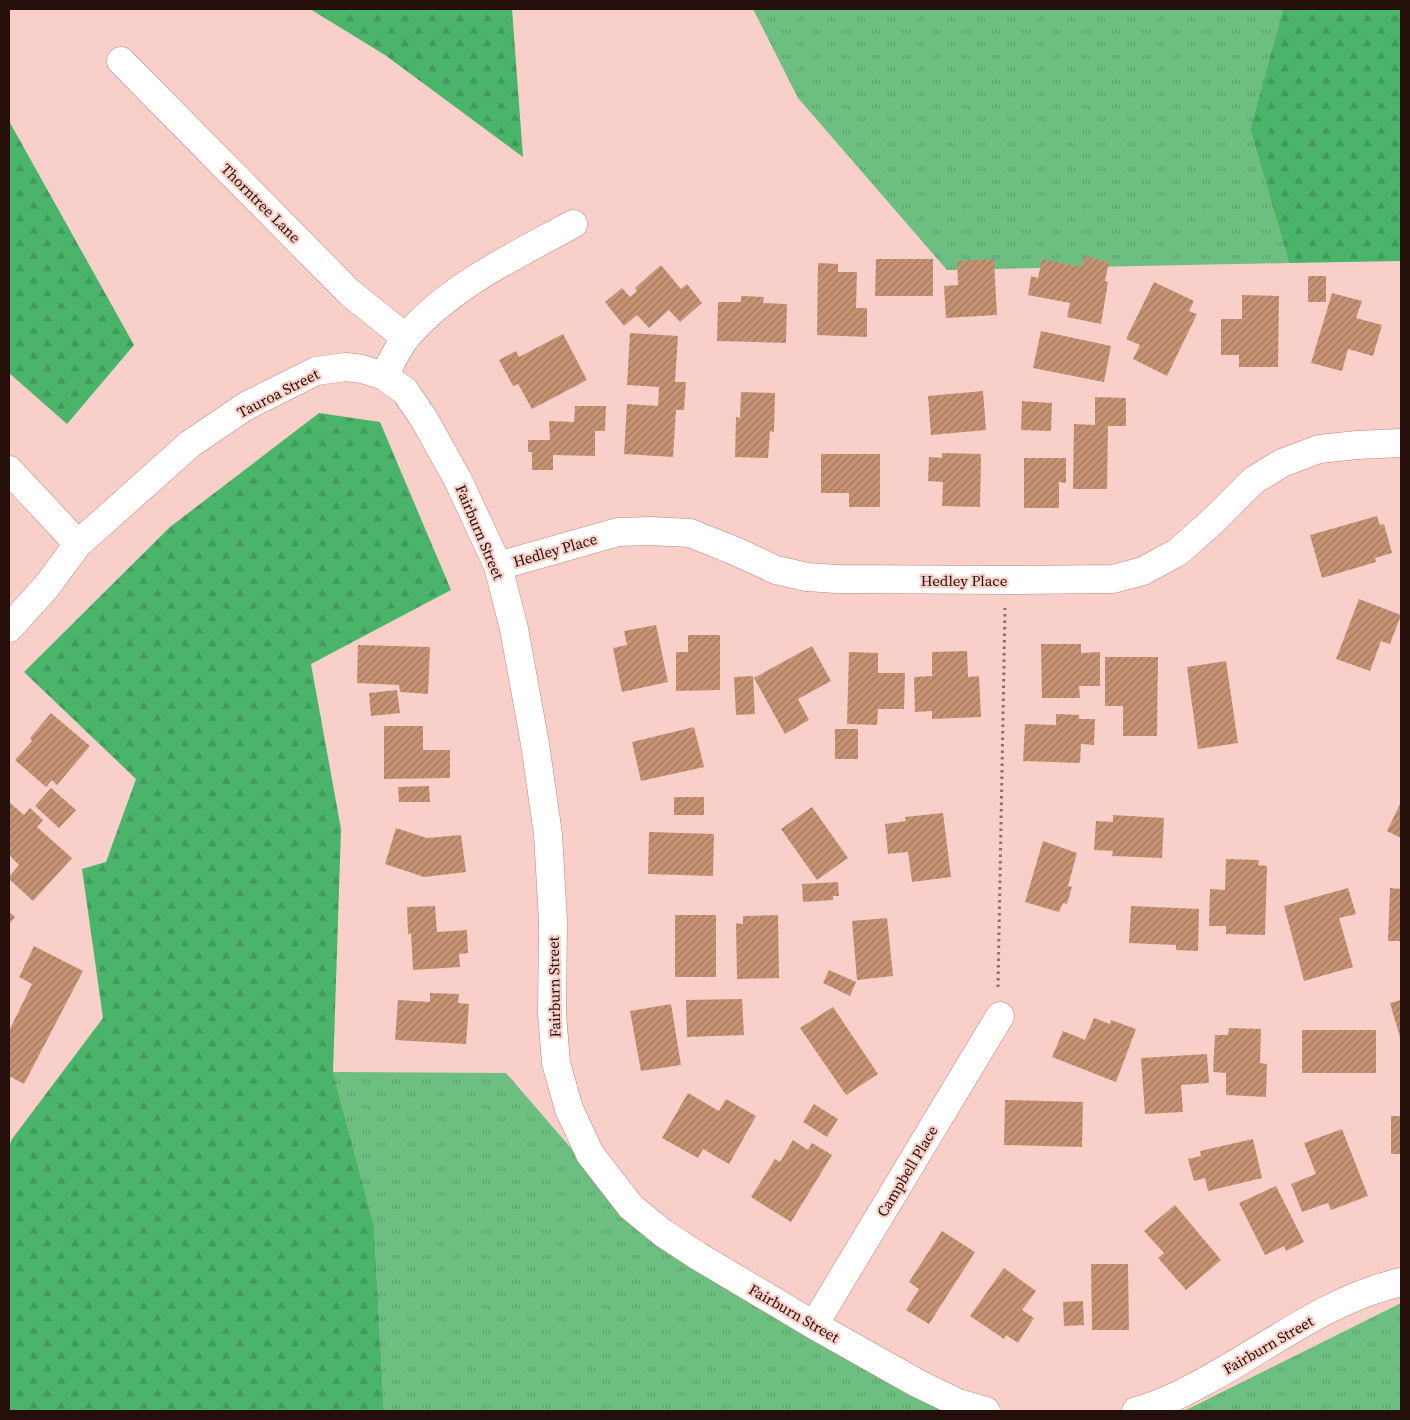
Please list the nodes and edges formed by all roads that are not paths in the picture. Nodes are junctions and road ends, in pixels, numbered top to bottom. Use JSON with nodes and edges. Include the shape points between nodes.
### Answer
{"nodes":[{"id":1,"x":121,"y":62,"type":"dead end"},
{"id":2,"x":573,"y":224,"type":"dead end"},
{"id":3,"x":406,"y":338,"type":"junction"},
{"id":4,"x":384,"y":376,"type":"junction"},
{"id":5,"x":1401,"y":443,"type":"edge"},
{"id":6,"x":9,"y":470,"type":"edge"},
{"id":7,"x":78,"y":544,"type":"junction"},
{"id":8,"x":498,"y":566,"type":"junction"},
{"id":9,"x":9,"y":628,"type":"edge"},
{"id":10,"x":1000,"y":1016,"type":"road end"},
{"id":11,"x":1401,"y":1282,"type":"edge"},
{"id":12,"x":814,"y":1325,"type":"junction"},
{"id":13,"x":986,"y":1411,"type":"edge"},
{"id":14,"x":1136,"y":1411,"type":"edge"}],
"edges":[{"from":1,"to":3,"type":"street","name":"Thorntree Lane","via":[[349,292]]},
{"from":2,"to":3,"type":"street","via":[[469,283],[437,306]]},
{"from":3,"to":4,"type":"street"},
{"from":4,"to":7,"type":"street","name":"Tauroa Street","via":[[346,367],[316,371],[246,406],[190,444]]},
{"from":4,"to":8,"type":"street","name":"Fairburn Street","via":[[405,391],[424,419],[458,480]]},
{"from":5,"to":8,"type":"street","name":"Hedley Place","via":[[1319,449],[1282,463],[1254,480],[1178,552],[1144,571],[1113,579],[807,577],[776,570],[690,533],[650,531],[618,532]]},
{"from":6,"to":7,"type":"street"},
{"from":7,"to":9,"type":"street","name":"Tauroa Street","via":[[47,586]]},
{"from":8,"to":12,"type":"street","name":"Fairburn Street","via":[[535,744],[548,834],[553,921],[552,1014],[556,1063],[569,1109],[590,1154],[631,1207],[698,1256]]},
{"from":10,"to":12,"type":"street","name":"Campbell Place"},
{"from":11,"to":14,"type":"street","name":"Fairburn Street","via":[[1346,1301],[1189,1390]]},
{"from":12,"to":13,"type":"street","name":"Fairburn Street","via":[[917,1383],[958,1403]]}]}
